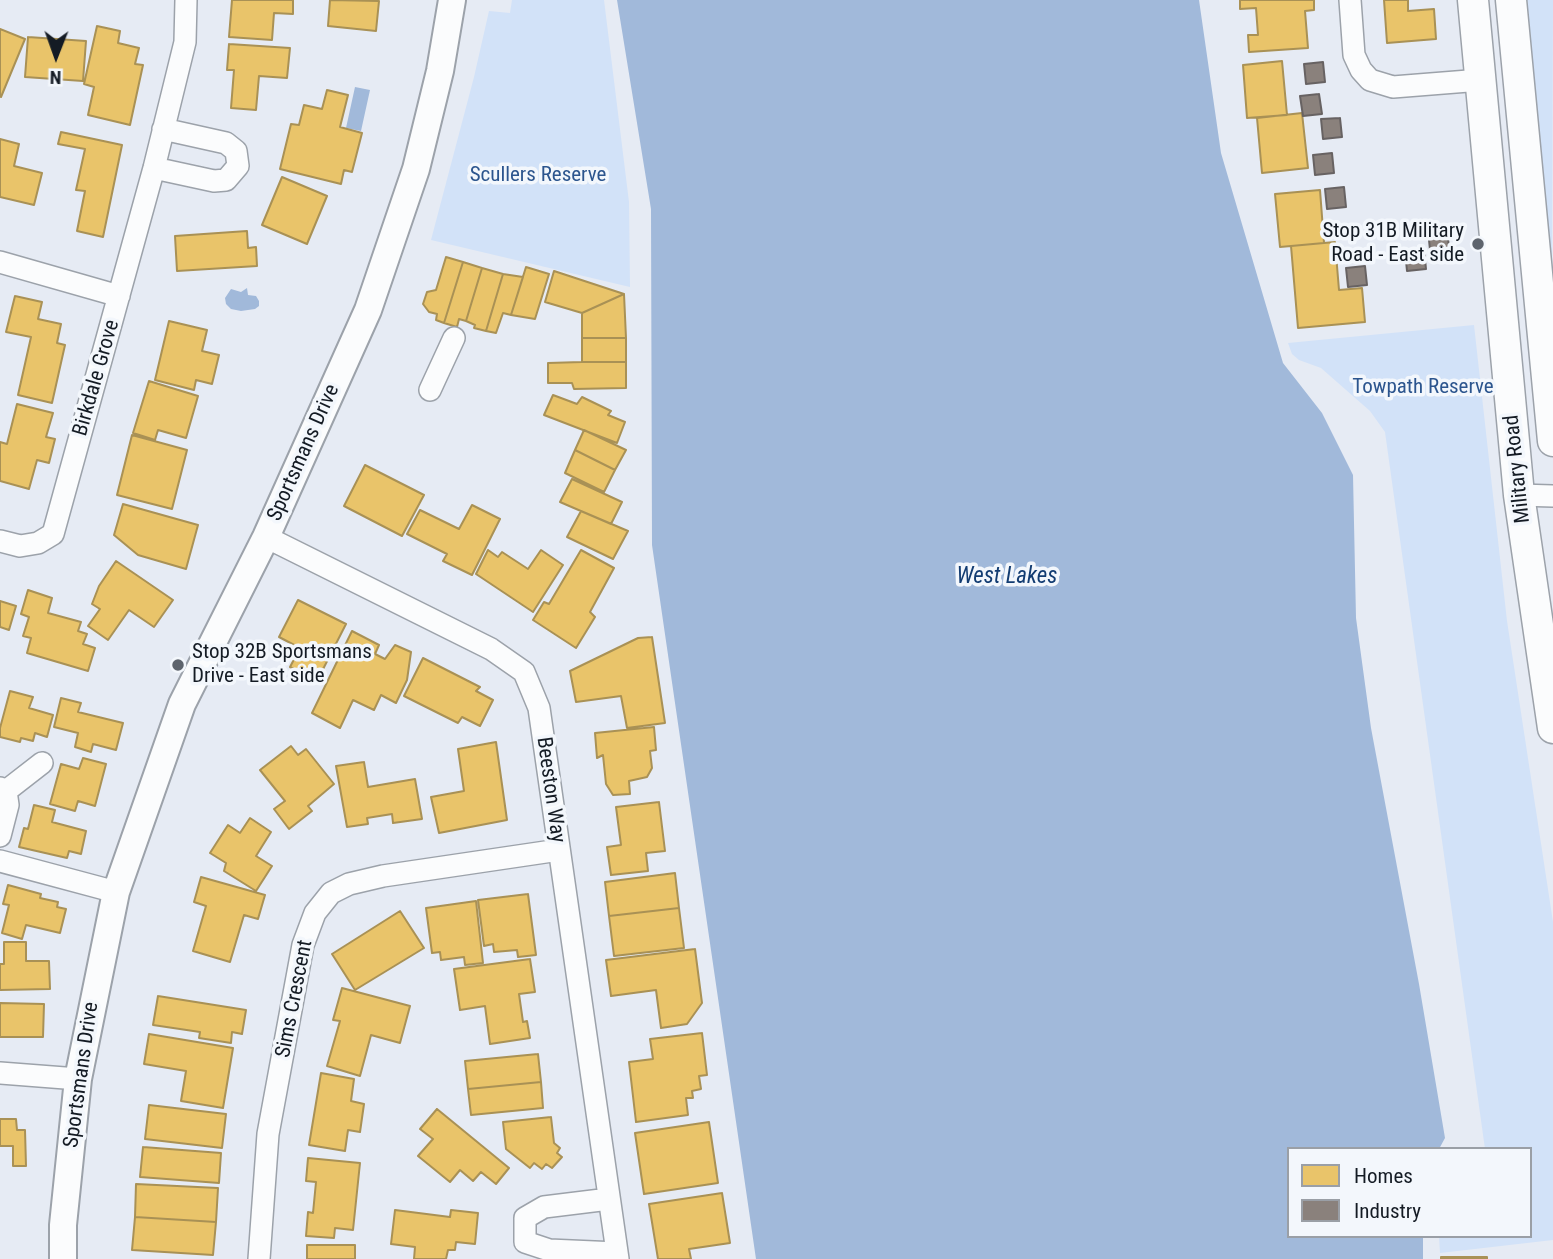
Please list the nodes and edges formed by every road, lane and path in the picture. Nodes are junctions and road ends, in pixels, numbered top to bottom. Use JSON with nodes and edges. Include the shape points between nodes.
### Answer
{"nodes":[{"id":1,"x":186,"y":0,"type":"edge"},
{"id":2,"x":452,"y":0,"type":"edge"},
{"id":3,"x":1350,"y":0,"type":"edge"},
{"id":4,"x":1473,"y":0,"type":"edge"},
{"id":5,"x":1511,"y":0,"type":"edge"},
{"id":6,"x":1480,"y":80,"type":"junction"},
{"id":7,"x":163,"y":129,"type":"junction"},
{"id":8,"x":155,"y":168,"type":"junction"},
{"id":9,"x":0,"y":262,"type":"edge"},
{"id":10,"x":120,"y":296,"type":"junction"},
{"id":11,"x":454,"y":338,"type":"dead end"},
{"id":12,"x":430,"y":390,"type":"dead end"},
{"id":13,"x":1553,"y":442,"type":"edge"},
{"id":14,"x":1519,"y":495,"type":"junction"},
{"id":15,"x":1553,"y":496,"type":"edge"},
{"id":16,"x":266,"y":537,"type":"junction"},
{"id":17,"x":0,"y":541,"type":"edge"},
{"id":18,"x":1553,"y":728,"type":"edge"},
{"id":19,"x":42,"y":763,"type":"dead end"},
{"id":20,"x":3,"y":789,"type":"edge"},
{"id":21,"x":0,"y":836,"type":"edge"},
{"id":22,"x":559,"y":850,"type":"junction"},
{"id":23,"x":0,"y":861,"type":"edge"},
{"id":24,"x":116,"y":892,"type":"junction"},
{"id":25,"x":0,"y":1073,"type":"edge"},
{"id":26,"x":78,"y":1079,"type":"junction"},
{"id":27,"x":610,"y":1199,"type":"junction"},
{"id":28,"x":617,"y":1256,"type":"edge"},
{"id":29,"x":63,"y":1259,"type":"edge"},
{"id":30,"x":259,"y":1259,"type":"edge"}],
"edges":[{"from":1,"to":7,"type":"street","name":"Birkdale Grove","via":[[185,42]]},
{"from":2,"to":16,"type":"street","name":"Sportsmans Drive","via":[[416,169],[368,310]]},
{"from":3,"to":6,"type":"street","via":[[1354,55],[1370,80],[1393,87]]},
{"from":4,"to":6,"type":"main road","name":"Military Road"},
{"from":5,"to":13,"type":"main road","name":"Military Road"},
{"from":6,"to":14,"type":"main road","name":"Military Road"},
{"from":7,"to":8,"type":"street","name":"Birkdale Grove"},
{"from":7,"to":8,"type":"street","via":[[226,143],[236,151],[238,166],[226,180],[214,181]]},
{"from":8,"to":10,"type":"street","name":"Birkdale Grove"},
{"from":9,"to":10,"type":"street"},
{"from":10,"to":17,"type":"street","name":"Birkdale Grove","via":[[53,534],[20,546]]},
{"from":11,"to":12,"type":"street"},
{"from":14,"to":15,"type":"street"},
{"from":14,"to":18,"type":"main road","name":"Military Road"},
{"from":16,"to":22,"type":"street","name":"Beeston Way","via":[[491,649],[524,672],[538,708]]},
{"from":16,"to":24,"type":"street","name":"Sportsmans Drive","via":[[182,704]]},
{"from":19,"to":20,"type":"street"},
{"from":20,"to":21,"type":"street","via":[[8,805]]},
{"from":22,"to":27,"type":"street","name":"Beeston Way"},
{"from":22,"to":30,"type":"street","name":"Sims Crescent","via":[[349,884],[331,893],[315,913],[303,945],[268,1135]]},
{"from":23,"to":24,"type":"street"},
{"from":24,"to":26,"type":"street","name":"Sportsmans Drive"},
{"from":25,"to":26,"type":"street"},
{"from":26,"to":29,"type":"street","name":"Sportsmans Drive"},
{"from":27,"to":28,"type":"street","name":"Beeston Way"},
{"from":27,"to":28,"type":"street","name":"Beeston Way","via":[[544,1207],[525,1218],[525,1242],[549,1250]]}]}
